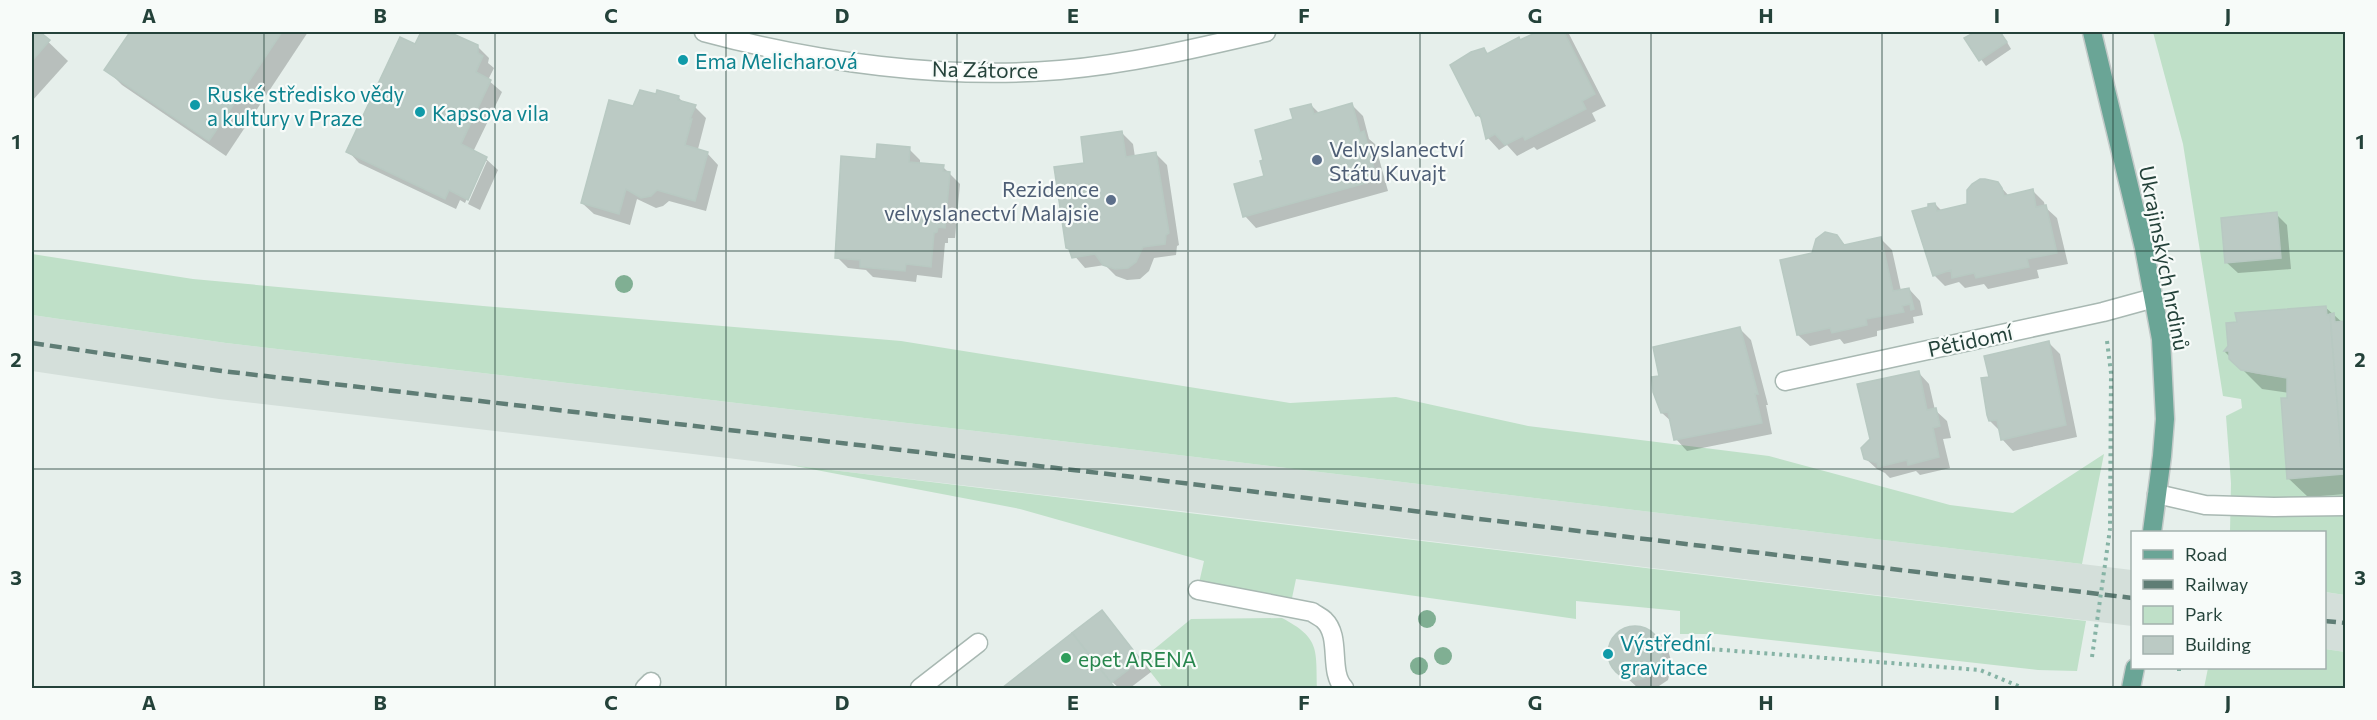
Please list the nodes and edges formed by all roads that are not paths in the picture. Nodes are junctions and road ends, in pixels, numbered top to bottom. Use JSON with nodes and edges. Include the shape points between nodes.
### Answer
{"nodes":[{"id":1,"x":704,"y":32,"type":"edge"},
{"id":2,"x":1266,"y":32,"type":"edge"},
{"id":3,"x":2092,"y":32,"type":"edge"},
{"id":4,"x":2154,"y":298,"type":"junction"},
{"id":5,"x":1785,"y":381,"type":"dead end"},
{"id":6,"x":2157,"y":494,"type":"junction"},
{"id":7,"x":2346,"y":506,"type":"edge"},
{"id":8,"x":2152,"y":531,"type":"edge"},
{"id":9,"x":1198,"y":590,"type":"dead end"},
{"id":10,"x":978,"y":644,"type":"dead end"},
{"id":11,"x":2135,"y":669,"type":"edge"},
{"id":12,"x":920,"y":688,"type":"edge"},
{"id":13,"x":1344,"y":688,"type":"edge"},
{"id":14,"x":2131,"y":688,"type":"edge"}],
"edges":[{"from":1,"to":2,"type":"street","name":"Na Zátorce","via":[[833,60],[980,72],[1059,70],[1135,60]]},
{"from":3,"to":4,"type":"main road","name":"Ukrajinských hrdinů"},
{"from":4,"to":5,"type":"street","name":"Pětidomí"},
{"from":4,"to":6,"type":"main road","name":"Ukrajinských hrdinů","via":[[2165,419]]},
{"from":6,"to":7,"type":"street","via":[[2230,507]]},
{"from":6,"to":8,"type":"main road","name":"Ukrajinských hrdinů"},
{"from":9,"to":13,"type":"street","via":[[1312,612],[1326,621],[1339,682]]},
{"from":10,"to":12,"type":"street"},
{"from":11,"to":14,"type":"main road"}]}
